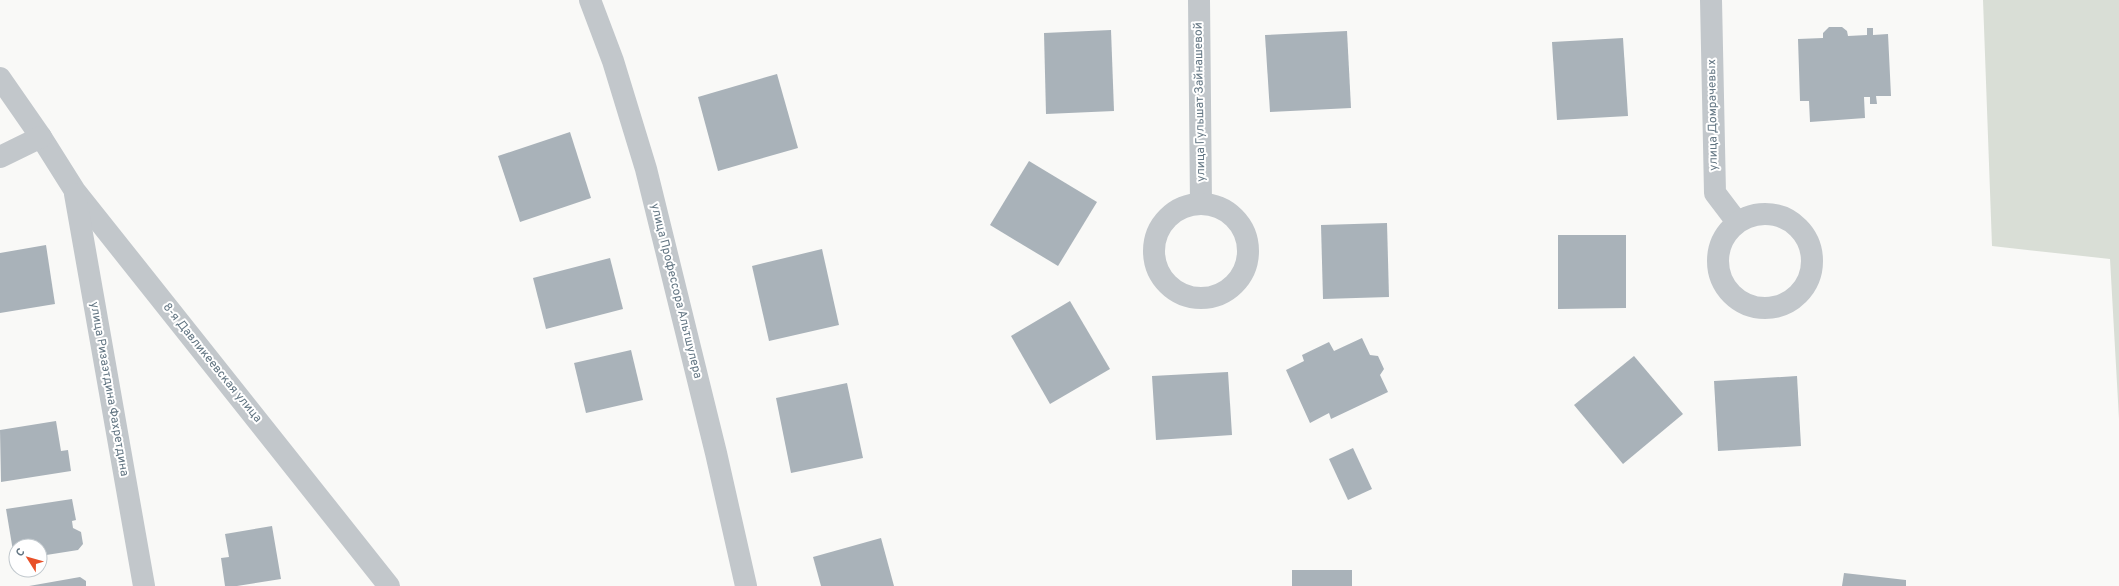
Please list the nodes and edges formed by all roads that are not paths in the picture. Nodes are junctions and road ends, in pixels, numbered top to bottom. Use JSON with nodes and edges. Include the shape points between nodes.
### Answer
{"nodes":[{"id":1,"x":590,"y":0,"type":"edge"},
{"id":2,"x":1199,"y":0,"type":"edge"},
{"id":3,"x":1711,"y":0,"type":"edge"},
{"id":4,"x":0,"y":78,"type":"edge"},
{"id":5,"x":41,"y":137,"type":"junction"},
{"id":6,"x":0,"y":157,"type":"edge"},
{"id":7,"x":75,"y":191,"type":"junction"},
{"id":8,"x":1201,"y":204,"type":"junction"},
{"id":9,"x":1738,"y":222,"type":"junction"},
{"id":10,"x":144,"y":586,"type":"edge"},
{"id":11,"x":389,"y":586,"type":"edge"},
{"id":12,"x":746,"y":586,"type":"edge"}],
"edges":[{"from":1,"to":12,"type":"street","name":"улица Профессора Альтшулера","via":[[613,61],[646,169]]},
{"from":2,"to":8,"type":"street","name":"улица Гульшат Зайнашевой"},
{"from":3,"to":9,"type":"street","name":"улица Домрачевых","via":[[1715,193]]},
{"from":4,"to":5,"type":"street","name":"8-я Давликеевская улица"},
{"from":5,"to":6,"type":"street"},
{"from":5,"to":7,"type":"street","name":"8-я Давликеевская улица"},
{"from":7,"to":10,"type":"street","name":"улица Ризаэтдина Фахретдина"},
{"from":7,"to":11,"type":"street","name":"8-я Давликеевская улица"},
{"from":8,"to":8,"type":"street","via":[[1183,208],[1167,219],[1157,234],[1154,252],[1158,270],[1169,286],[1184,296],[1203,299],[1220,295],[1236,284],[1246,269],[1249,250],[1245,232],[1234,217],[1219,207]]},
{"from":9,"to":9,"type":"street","via":[[1724,235],[1718,253],[1718,271],[1726,288],[1739,301],[1757,308],[1775,307],[1792,299],[1805,286],[1812,269],[1811,250],[1804,233],[1790,220],[1773,214],[1754,214]]}]}
